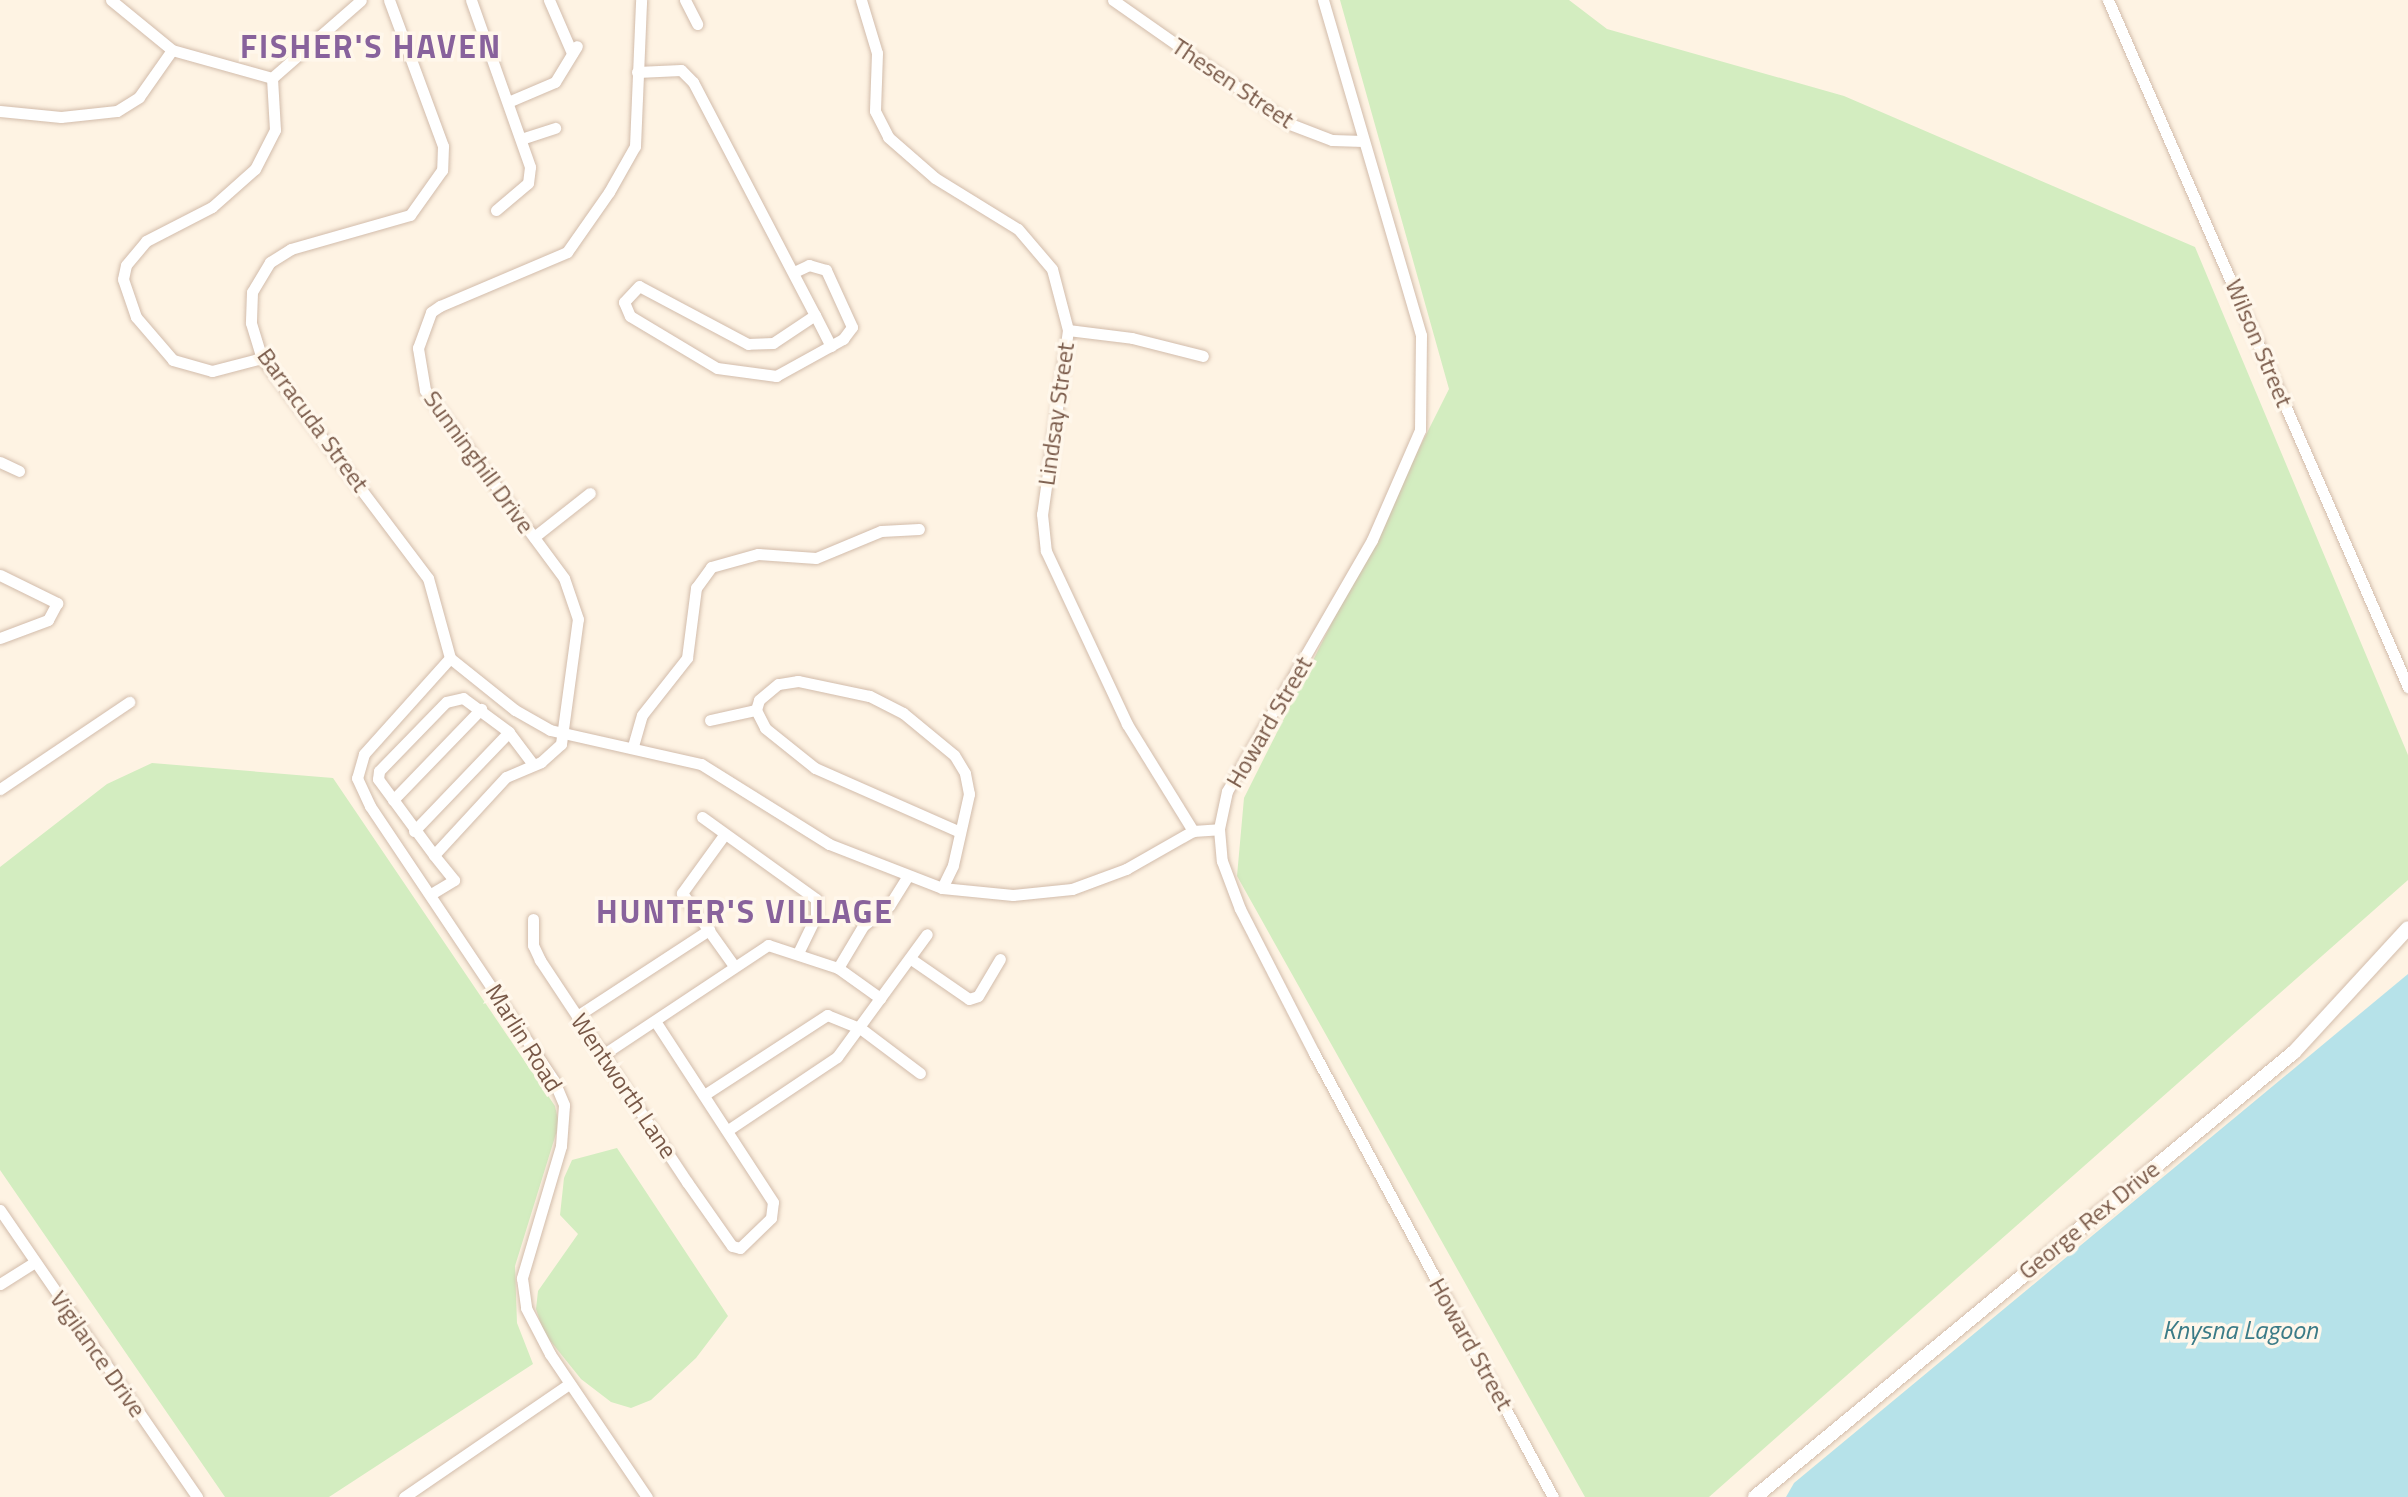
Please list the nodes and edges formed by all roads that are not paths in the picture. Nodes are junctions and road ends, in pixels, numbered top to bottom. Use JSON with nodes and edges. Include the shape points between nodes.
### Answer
{"nodes":[{"id":1,"x":111,"y":0,"type":"edge"},
{"id":2,"x":361,"y":0,"type":"edge"},
{"id":3,"x":389,"y":0,"type":"edge"},
{"id":4,"x":471,"y":0,"type":"edge"},
{"id":5,"x":549,"y":0,"type":"edge"},
{"id":6,"x":641,"y":0,"type":"edge"},
{"id":7,"x":685,"y":0,"type":"edge"},
{"id":8,"x":861,"y":0,"type":"edge"},
{"id":9,"x":1113,"y":0,"type":"edge"},
{"id":10,"x":1323,"y":0,"type":"edge"},
{"id":11,"x":2108,"y":0,"type":"edge"},
{"id":12,"x":697,"y":24,"type":"dead end"},
{"id":13,"x":172,"y":50,"type":"junction"},
{"id":14,"x":637,"y":72,"type":"junction"},
{"id":15,"x":272,"y":78,"type":"junction"},
{"id":16,"x":508,"y":102,"type":"junction"},
{"id":17,"x":0,"y":111,"type":"edge"},
{"id":18,"x":555,"y":128,"type":"dead end"},
{"id":19,"x":521,"y":139,"type":"junction"},
{"id":20,"x":1363,"y":141,"type":"junction"},
{"id":21,"x":496,"y":210,"type":"dead end"},
{"id":22,"x":794,"y":272,"type":"junction"},
{"id":23,"x":815,"y":315,"type":"junction"},
{"id":24,"x":1068,"y":330,"type":"junction"},
{"id":25,"x":831,"y":346,"type":"junction"},
{"id":26,"x":1203,"y":356,"type":"dead end"},
{"id":27,"x":262,"y":358,"type":"junction"},
{"id":28,"x":0,"y":462,"type":"edge"},
{"id":29,"x":19,"y":471,"type":"dead end"},
{"id":30,"x":590,"y":493,"type":"dead end"},
{"id":31,"x":919,"y":529,"type":"dead end"},
{"id":32,"x":534,"y":537,"type":"junction"},
{"id":33,"x":0,"y":575,"type":"edge"},
{"id":34,"x":0,"y":638,"type":"edge"},
{"id":35,"x":450,"y":658,"type":"junction"},
{"id":36,"x":2408,"y":687,"type":"edge"},
{"id":37,"x":129,"y":702,"type":"dead end"},
{"id":38,"x":481,"y":709,"type":"junction"},
{"id":39,"x":756,"y":710,"type":"junction"},
{"id":40,"x":710,"y":720,"type":"dead end"},
{"id":41,"x":509,"y":732,"type":"junction"},
{"id":42,"x":565,"y":735,"type":"junction"},
{"id":43,"x":633,"y":746,"type":"junction"},
{"id":44,"x":532,"y":763,"type":"junction"},
{"id":45,"x":0,"y":789,"type":"edge"},
{"id":46,"x":393,"y":800,"type":"junction"},
{"id":47,"x":702,"y":817,"type":"dead end"},
{"id":48,"x":1219,"y":829,"type":"junction"},
{"id":49,"x":414,"y":831,"type":"junction"},
{"id":50,"x":958,"y":831,"type":"junction"},
{"id":51,"x":1193,"y":831,"type":"junction"},
{"id":52,"x":724,"y":835,"type":"junction"},
{"id":53,"x":434,"y":855,"type":"junction"},
{"id":54,"x":907,"y":877,"type":"junction"},
{"id":55,"x":942,"y":888,"type":"junction"},
{"id":56,"x":431,"y":894,"type":"junction"},
{"id":57,"x":533,"y":919,"type":"dead end"},
{"id":58,"x":2408,"y":928,"type":"edge"},
{"id":59,"x":709,"y":930,"type":"junction"},
{"id":60,"x":927,"y":934,"type":"dead end"},
{"id":61,"x":798,"y":953,"type":"junction"},
{"id":62,"x":911,"y":959,"type":"junction"},
{"id":63,"x":1000,"y":959,"type":"dead end"},
{"id":64,"x":734,"y":966,"type":"junction"},
{"id":65,"x":838,"y":968,"type":"junction"},
{"id":66,"x":880,"y":998,"type":"junction"},
{"id":67,"x":577,"y":1016,"type":"junction"},
{"id":68,"x":655,"y":1021,"type":"junction"},
{"id":69,"x":860,"y":1028,"type":"junction"},
{"id":70,"x":604,"y":1054,"type":"junction"},
{"id":71,"x":920,"y":1073,"type":"dead end"},
{"id":72,"x":704,"y":1095,"type":"junction"},
{"id":73,"x":728,"y":1130,"type":"junction"},
{"id":74,"x":0,"y":1210,"type":"edge"},
{"id":75,"x":35,"y":1262,"type":"junction"},
{"id":76,"x":0,"y":1284,"type":"edge"},
{"id":77,"x":569,"y":1384,"type":"junction"},
{"id":78,"x":197,"y":1497,"type":"edge"},
{"id":79,"x":404,"y":1497,"type":"edge"},
{"id":80,"x":647,"y":1497,"type":"edge"},
{"id":81,"x":1553,"y":1497,"type":"edge"},
{"id":82,"x":1755,"y":1497,"type":"edge"}],
"edges":[{"from":1,"to":13,"type":"street"},
{"from":2,"to":15,"type":"street"},
{"from":3,"to":27,"type":"street","name":"Barracuda Street","via":[[443,146],[442,170],[410,215],[291,249],[270,262],[258,276],[251,307]]},
{"from":4,"to":16,"type":"street"},
{"from":5,"to":16,"type":"street","via":[[574,49],[550,85]]},
{"from":6,"to":14,"type":"street","name":"Sunninghill Drive"},
{"from":7,"to":12,"type":"street"},
{"from":8,"to":24,"type":"street","name":"Lindsay Street","via":[[877,53],[875,111],[880,125],[896,146],[935,178],[1033,242],[1052,269]]},
{"from":9,"to":20,"type":"street","name":"Thesen Street","via":[[1290,124],[1332,140]]},
{"from":10,"to":20,"type":"street","name":"Howard Street"},
{"from":11,"to":36,"type":"street","name":"Wilson Street"},
{"from":13,"to":15,"type":"street"},
{"from":13,"to":17,"type":"street","via":[[139,97],[117,111],[61,117]]},
{"from":14,"to":22,"type":"street","via":[[681,70],[690,78]]},
{"from":14,"to":32,"type":"street","name":"Sunninghill Drive","via":[[635,146],[567,252],[440,306],[431,312],[418,348],[420,380],[430,398]]},
{"from":15,"to":27,"type":"street","via":[[275,130],[255,169],[212,207],[146,241],[126,265],[123,279],[136,317],[173,360],[212,371]]},
{"from":16,"to":19,"type":"street"},
{"from":18,"to":19,"type":"street"},
{"from":19,"to":21,"type":"street","via":[[531,175]]},
{"from":20,"to":48,"type":"street","name":"Howard Street","via":[[1421,335],[1420,430],[1372,540],[1234,777]]},
{"from":22,"to":23,"type":"street"},
{"from":22,"to":25,"type":"street","via":[[817,265],[835,283],[852,327]]},
{"from":23,"to":25,"type":"street"},
{"from":23,"to":25,"type":"street","via":[[773,343],[759,346],[739,341],[639,286],[624,302],[640,324],[726,371],[776,376]]},
{"from":24,"to":26,"type":"street","via":[[1132,338]]},
{"from":24,"to":51,"type":"street","name":"Lindsay Street","via":[[1042,514],[1046,551],[1127,724]]},
{"from":27,"to":35,"type":"street","name":"Barracuda Street","via":[[428,578]]},
{"from":28,"to":29,"type":"street"},
{"from":30,"to":32,"type":"street"},
{"from":31,"to":43,"type":"street","via":[[881,531],[816,558],[758,554],[711,567],[696,588],[687,658],[642,715]]},
{"from":32,"to":42,"type":"street","name":"Sunninghill Drive","via":[[576,604]]},
{"from":33,"to":34,"type":"street","via":[[53,599],[56,608],[48,620]]},
{"from":35,"to":42,"type":"street","via":[[515,710]]},
{"from":35,"to":56,"type":"street","name":"Marlin Road","via":[[383,731],[357,769],[365,798]]},
{"from":37,"to":45,"type":"street"},
{"from":38,"to":41,"type":"street"},
{"from":38,"to":46,"type":"street"},
{"from":38,"to":46,"type":"street","via":[[463,698],[446,702],[405,744],[377,774]]},
{"from":39,"to":40,"type":"street"},
{"from":39,"to":50,"type":"street","via":[[765,728],[828,776]]},
{"from":39,"to":50,"type":"street","via":[[771,688],[798,681],[869,696],[903,713],[954,755],[965,773],[969,794]]},
{"from":41,"to":44,"type":"street"},
{"from":41,"to":49,"type":"street","via":[[481,755]]},
{"from":42,"to":43,"type":"street"},
{"from":42,"to":44,"type":"street","via":[[551,756]]},
{"from":43,"to":54,"type":"street","via":[[719,771],[817,838]]},
{"from":44,"to":53,"type":"street","via":[[506,777]]},
{"from":46,"to":49,"type":"street"},
{"from":47,"to":52,"type":"street"},
{"from":48,"to":51,"type":"street"},
{"from":48,"to":81,"type":"street","name":"Howard Street","via":[[1225,875],[1240,909]]},
{"from":49,"to":53,"type":"street"},
{"from":50,"to":55,"type":"street","via":[[953,865]]},
{"from":51,"to":55,"type":"street","via":[[1126,869],[1072,889],[1013,895]]},
{"from":52,"to":59,"type":"street","via":[[683,890]]},
{"from":52,"to":61,"type":"street","via":[[816,899],[816,916]]},
{"from":53,"to":56,"type":"street","via":[[454,880]]},
{"from":54,"to":55,"type":"street"},
{"from":54,"to":65,"type":"street","via":[[889,906],[863,926]]},
{"from":56,"to":77,"type":"street","name":"Marlin Road","via":[[554,1081],[564,1105],[561,1146],[522,1278],[535,1329]]},
{"from":57,"to":67,"type":"street","name":"Wentworth Lane","via":[[535,950]]},
{"from":58,"to":82,"type":"street","name":"George Rex Drive","via":[[2294,1052]]},
{"from":59,"to":64,"type":"street"},
{"from":59,"to":67,"type":"street"},
{"from":60,"to":62,"type":"street"},
{"from":61,"to":64,"type":"street","via":[[768,945]]},
{"from":61,"to":65,"type":"street"},
{"from":62,"to":63,"type":"street","via":[[969,999],[981,992]]},
{"from":62,"to":66,"type":"street"},
{"from":64,"to":68,"type":"street"},
{"from":65,"to":66,"type":"street"},
{"from":66,"to":69,"type":"street"},
{"from":67,"to":70,"type":"street","name":"Wentworth Lane"},
{"from":68,"to":70,"type":"street"},
{"from":68,"to":72,"type":"street"},
{"from":69,"to":71,"type":"street"},
{"from":69,"to":72,"type":"street","via":[[833,1015],[817,1018]]},
{"from":69,"to":73,"type":"street","via":[[832,1062]]},
{"from":70,"to":73,"type":"street","name":"Wentworth Lane","via":[[732,1246],[744,1246],[771,1218],[773,1202]]},
{"from":72,"to":73,"type":"street"},
{"from":74,"to":75,"type":"street","name":"Vigilance Drive"},
{"from":75,"to":76,"type":"street"},
{"from":75,"to":78,"type":"street","name":"Vigilance Drive"},
{"from":77,"to":79,"type":"street"},
{"from":77,"to":80,"type":"street","name":"Marlin Road"}]}
